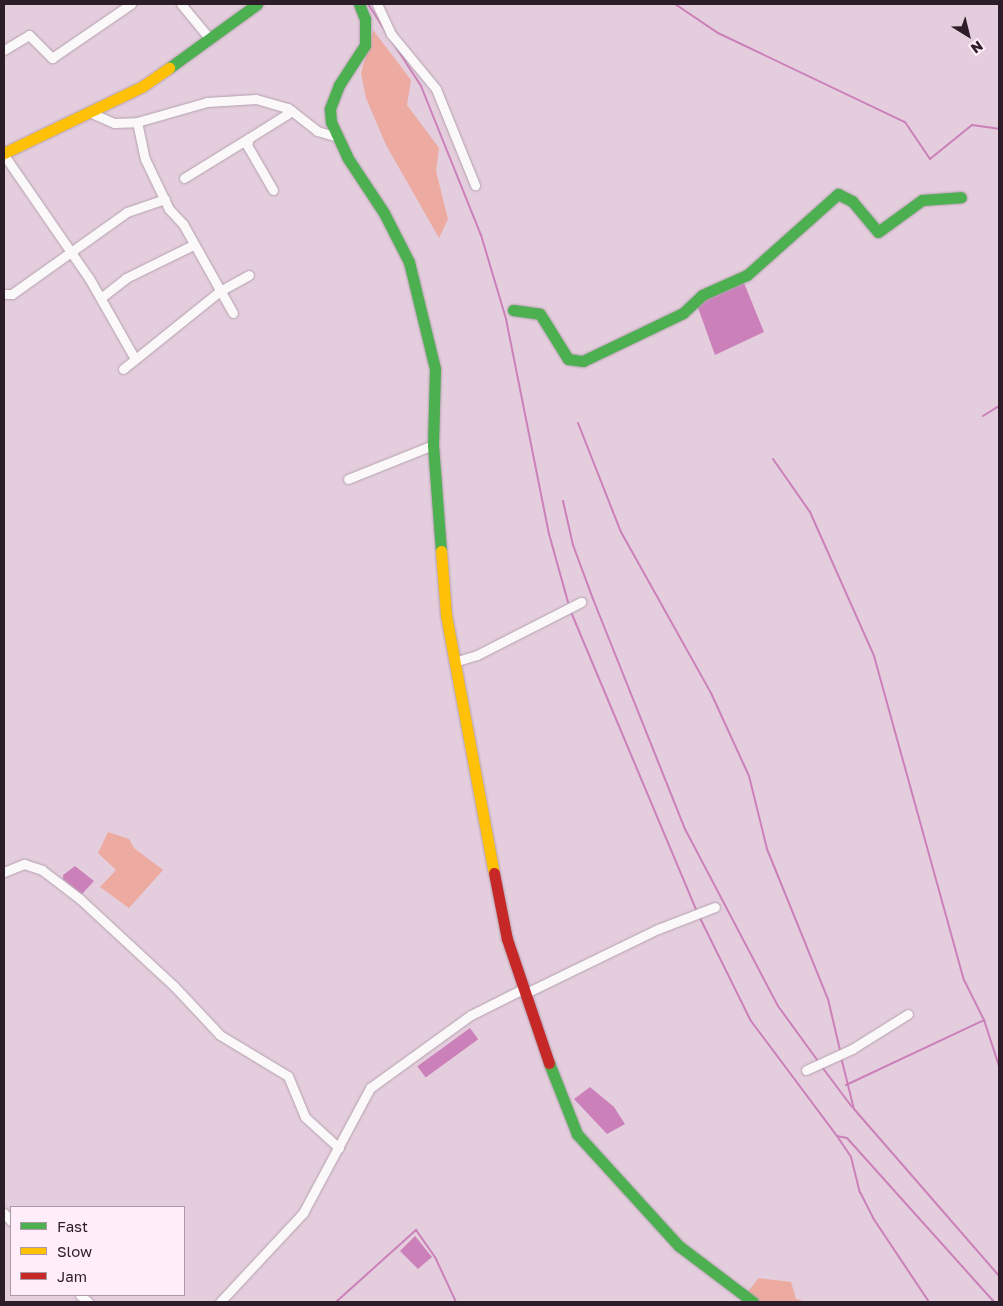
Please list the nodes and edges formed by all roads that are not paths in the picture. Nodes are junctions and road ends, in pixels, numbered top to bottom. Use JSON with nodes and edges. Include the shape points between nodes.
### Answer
{"nodes":[{"id":1,"x":131,"y":4,"type":"edge"},
{"id":2,"x":181,"y":4,"type":"edge"},
{"id":3,"x":257,"y":4,"type":"edge"},
{"id":4,"x":359,"y":4,"type":"edge"},
{"id":5,"x":377,"y":4,"type":"edge"},
{"id":6,"x":210,"y":39,"type":"junction"},
{"id":7,"x":4,"y":50,"type":"edge"},
{"id":8,"x":89,"y":112,"type":"junction"},
{"id":9,"x":292,"y":112,"type":"junction"},
{"id":10,"x":137,"y":122,"type":"junction"},
{"id":11,"x":335,"y":136,"type":"junction"},
{"id":12,"x":249,"y":138,"type":"junction"},
{"id":13,"x":4,"y":154,"type":"edge"},
{"id":14,"x":184,"y":178,"type":"dead end"},
{"id":15,"x":475,"y":184,"type":"dead end"},
{"id":16,"x":273,"y":190,"type":"dead end"},
{"id":17,"x":960,"y":197,"type":"dead end"},
{"id":18,"x":164,"y":199,"type":"junction"},
{"id":19,"x":193,"y":245,"type":"junction"},
{"id":20,"x":72,"y":253,"type":"junction"},
{"id":21,"x":249,"y":275,"type":"dead end"},
{"id":22,"x":220,"y":291,"type":"junction"},
{"id":23,"x":4,"y":294,"type":"edge"},
{"id":24,"x":102,"y":297,"type":"junction"},
{"id":25,"x":513,"y":310,"type":"dead end"},
{"id":26,"x":233,"y":312,"type":"dead end"},
{"id":27,"x":135,"y":359,"type":"junction"},
{"id":28,"x":124,"y":369,"type":"dead end"},
{"id":29,"x":433,"y":445,"type":"junction"},
{"id":30,"x":348,"y":480,"type":"dead end"},
{"id":31,"x":581,"y":602,"type":"dead end"},
{"id":32,"x":454,"y":662,"type":"junction"},
{"id":33,"x":4,"y":872,"type":"edge"},
{"id":34,"x":715,"y":907,"type":"dead end"},
{"id":35,"x":525,"y":990,"type":"junction"},
{"id":36,"x":908,"y":1014,"type":"dead end"},
{"id":37,"x":806,"y":1070,"type":"dead end"},
{"id":38,"x":339,"y":1148,"type":"junction"},
{"id":39,"x":220,"y":1302,"type":"edge"},
{"id":40,"x":753,"y":1302,"type":"edge"}],
"edges":[{"from":1,"to":7,"type":"street","via":[[52,58],[29,35]]},
{"from":2,"to":6,"type":"street"},
{"from":3,"to":6,"type":"street"},
{"from":4,"to":11,"type":"street","via":[[367,34],[360,55],[344,76],[330,109]]},
{"from":5,"to":15,"type":"street","via":[[391,34],[436,89]]},
{"from":6,"to":8,"type":"street","via":[[143,86]]},
{"from":8,"to":10,"type":"street","via":[[114,123]]},
{"from":8,"to":13,"type":"street"},
{"from":9,"to":10,"type":"street","via":[[275,102],[256,99],[207,102]]},
{"from":9,"to":11,"type":"street","via":[[317,131]]},
{"from":9,"to":12,"type":"street"},
{"from":10,"to":18,"type":"street","via":[[145,159]]},
{"from":11,"to":29,"type":"street","via":[[384,214],[409,262],[435,369]]},
{"from":12,"to":14,"type":"street"},
{"from":12,"to":16,"type":"street","via":[[247,145]]},
{"from":13,"to":20,"type":"street"},
{"from":17,"to":25,"type":"street","via":[[922,200],[878,232],[852,200],[838,194],[747,275],[702,295],[683,313],[582,361],[568,359],[540,314]]},
{"from":18,"to":19,"type":"street"},
{"from":18,"to":20,"type":"street","via":[[127,212]]},
{"from":19,"to":22,"type":"street"},
{"from":19,"to":24,"type":"street","via":[[126,278]]},
{"from":20,"to":23,"type":"street","via":[[12,294]]},
{"from":20,"to":24,"type":"street"},
{"from":21,"to":22,"type":"street"},
{"from":22,"to":26,"type":"street"},
{"from":22,"to":27,"type":"street"},
{"from":24,"to":27,"type":"street"},
{"from":27,"to":28,"type":"street"},
{"from":29,"to":30,"type":"street","via":[[422,446]]},
{"from":29,"to":32,"type":"street","via":[[446,615]]},
{"from":31,"to":32,"type":"street","via":[[477,655]]},
{"from":32,"to":35,"type":"street","via":[[478,770],[507,939]]},
{"from":33,"to":38,"type":"street","via":[[24,864],[42,870],[80,899],[174,986],[220,1035],[288,1076],[305,1117]]},
{"from":34,"to":35,"type":"street","via":[[658,929]]},
{"from":35,"to":38,"type":"street","via":[[471,1015],[370,1088]]},
{"from":35,"to":40,"type":"street","via":[[536,1031],[577,1134],[679,1246]]},
{"from":36,"to":37,"type":"street","via":[[852,1049]]},
{"from":38,"to":39,"type":"street","via":[[303,1213]]}]}
